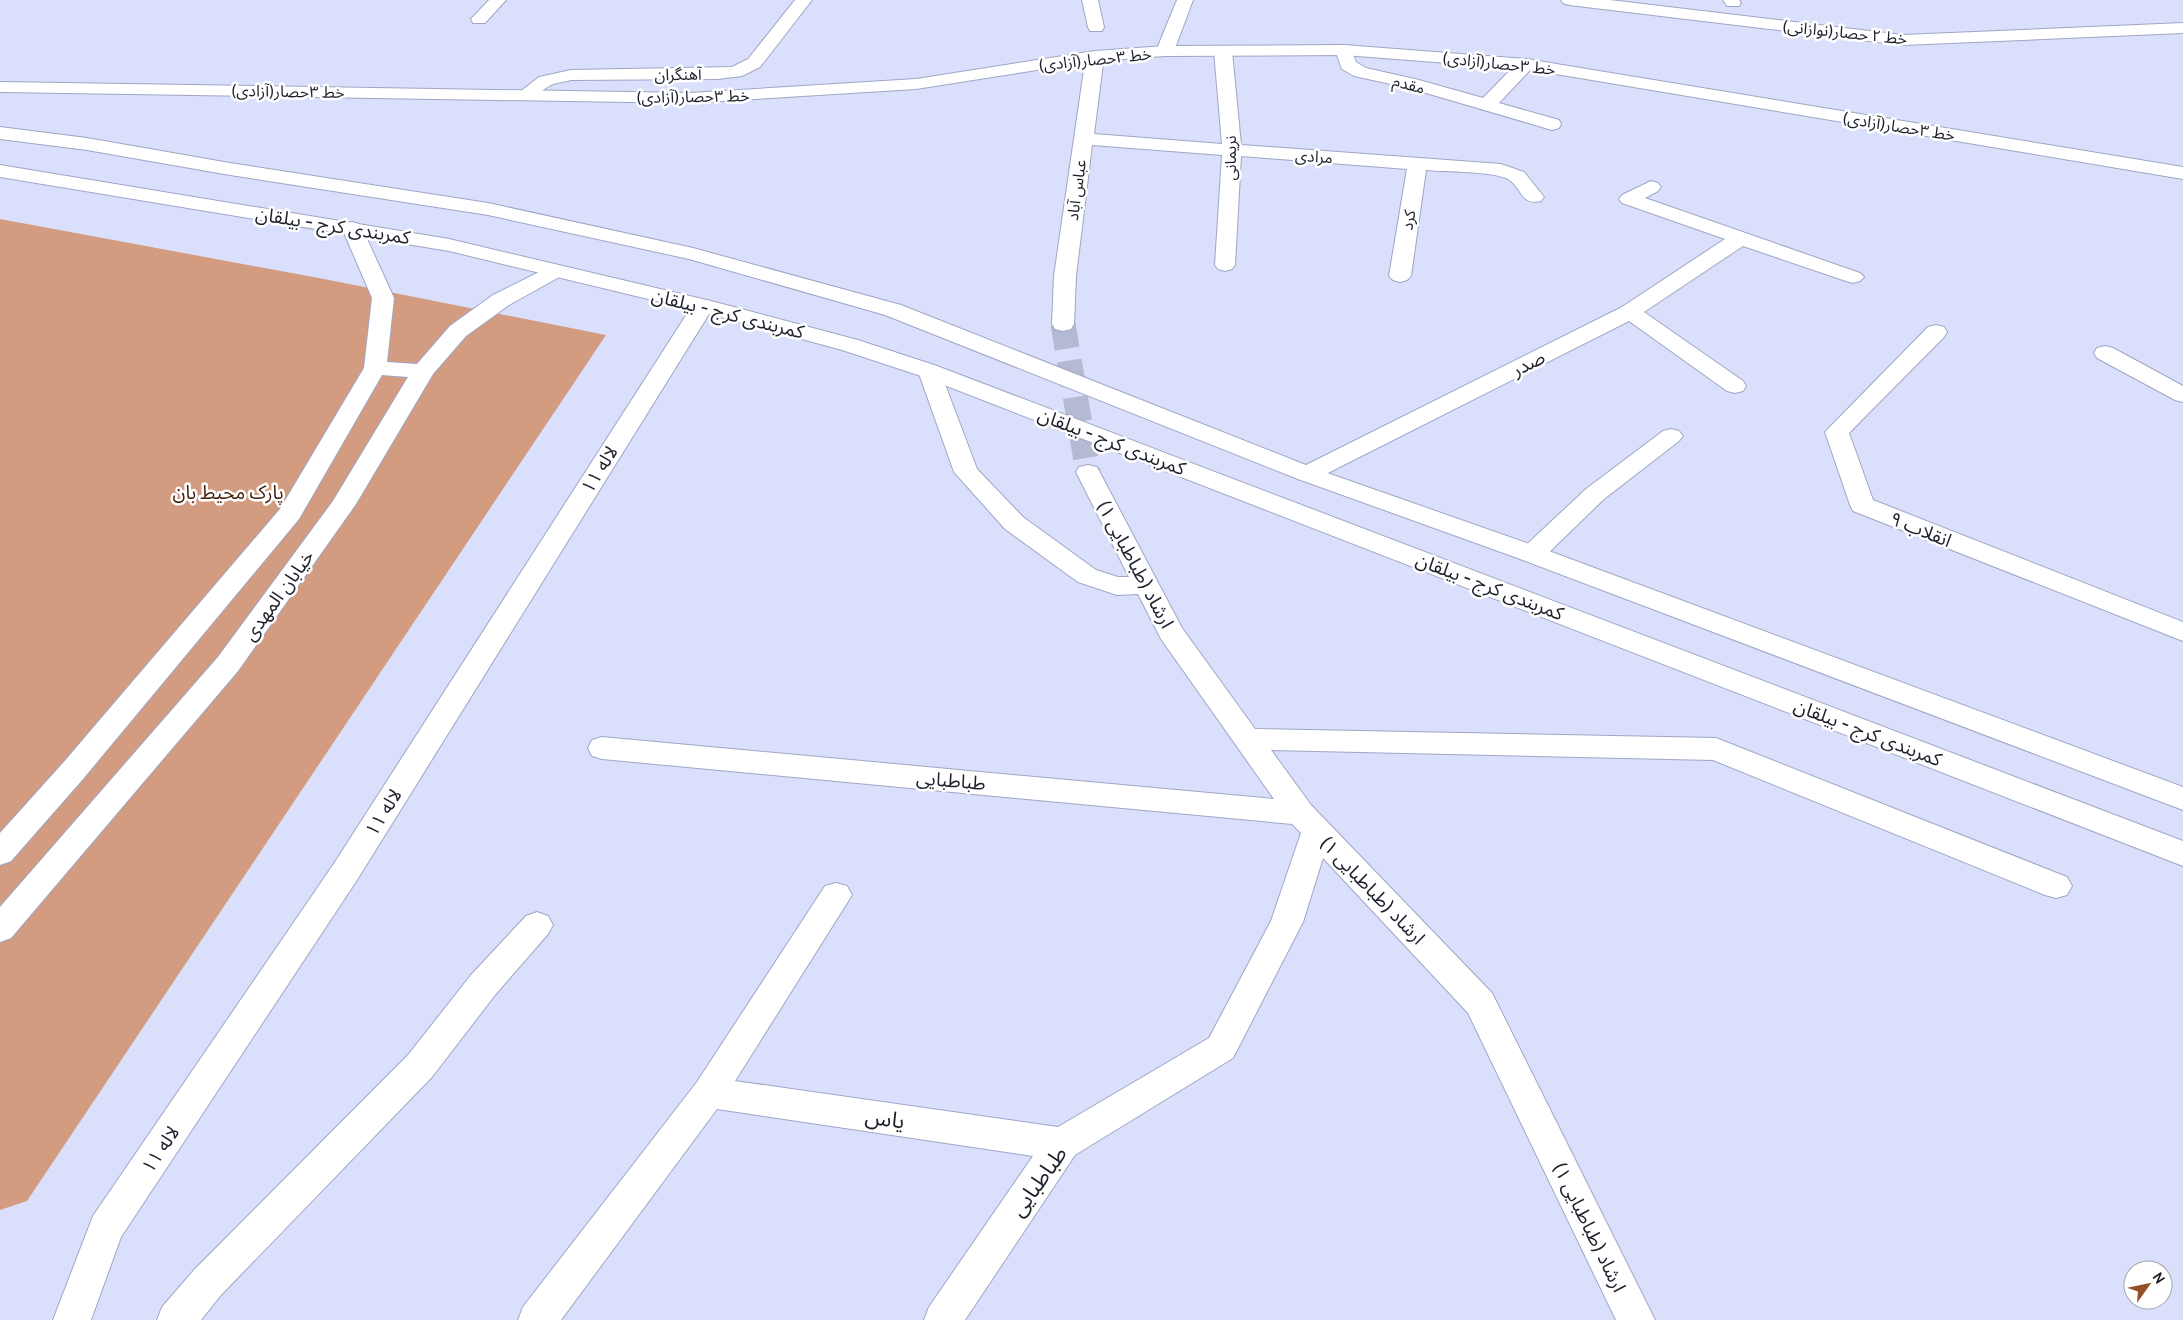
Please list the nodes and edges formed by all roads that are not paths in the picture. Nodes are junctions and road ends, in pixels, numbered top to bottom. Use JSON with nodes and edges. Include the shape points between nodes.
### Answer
{"nodes":[{"id":1,"x":498,"y":0,"type":"edge"},
{"id":2,"x":804,"y":0,"type":"edge"},
{"id":3,"x":1090,"y":0,"type":"edge"},
{"id":4,"x":1185,"y":0,"type":"edge"},
{"id":5,"x":1569,"y":0,"type":"edge"},
{"id":6,"x":479,"y":19,"type":"dead end"},
{"id":7,"x":1096,"y":27,"type":"dead end"},
{"id":8,"x":2183,"y":28,"type":"edge"},
{"id":9,"x":1344,"y":50,"type":"junction"},
{"id":10,"x":1165,"y":51,"type":"junction"},
{"id":11,"x":1223,"y":51,"type":"junction"},
{"id":12,"x":1095,"y":56,"type":"junction"},
{"id":13,"x":1526,"y":64,"type":"junction"},
{"id":14,"x":0,"y":87,"type":"edge"},
{"id":15,"x":525,"y":95,"type":"junction"},
{"id":16,"x":1486,"y":106,"type":"junction"},
{"id":17,"x":1552,"y":124,"type":"dead end"},
{"id":18,"x":0,"y":133,"type":"edge"},
{"id":19,"x":1084,"y":138,"type":"junction"},
{"id":20,"x":1232,"y":150,"type":"junction"},
{"id":21,"x":1417,"y":164,"type":"junction"},
{"id":22,"x":0,"y":171,"type":"edge"},
{"id":23,"x":2183,"y":172,"type":"edge"},
{"id":24,"x":1651,"y":187,"type":"dead end"},
{"id":25,"x":1534,"y":197,"type":"dead end"},
{"id":26,"x":488,"y":209,"type":"junction"},
{"id":27,"x":352,"y":228,"type":"junction"},
{"id":28,"x":1740,"y":238,"type":"junction"},
{"id":29,"x":449,"y":244,"type":"junction"},
{"id":30,"x":1225,"y":265,"type":"dead end"},
{"id":31,"x":556,"y":271,"type":"junction"},
{"id":32,"x":1400,"y":276,"type":"dead end"},
{"id":33,"x":1853,"y":277,"type":"dead end"},
{"id":34,"x":703,"y":306,"type":"junction"},
{"id":35,"x":1630,"y":312,"type":"junction"},
{"id":36,"x":1063,"y":324,"type":"tunnel mouth"},
{"id":37,"x":1936,"y":332,"type":"dead end"},
{"id":38,"x":2105,"y":353,"type":"dead end"},
{"id":39,"x":375,"y":368,"type":"junction"},
{"id":40,"x":423,"y":371,"type":"junction"},
{"id":41,"x":929,"y":371,"type":"junction"},
{"id":42,"x":1735,"y":386,"type":"dead end"},
{"id":43,"x":2183,"y":395,"type":"edge"},
{"id":44,"x":1671,"y":436,"type":"dead end"},
{"id":45,"x":1088,"y":472,"type":"tunnel mouth"},
{"id":46,"x":1307,"y":474,"type":"junction"},
{"id":47,"x":1532,"y":554,"type":"junction"},
{"id":48,"x":1147,"y":585,"type":"junction"},
{"id":49,"x":2183,"y":632,"type":"edge"},
{"id":50,"x":1247,"y":739,"type":"junction"},
{"id":51,"x":602,"y":748,"type":"dead end"},
{"id":52,"x":2183,"y":800,"type":"edge"},
{"id":53,"x":1308,"y":822,"type":"junction"},
{"id":54,"x":0,"y":853,"type":"edge"},
{"id":55,"x":2183,"y":854,"type":"edge"},
{"id":56,"x":2056,"y":886,"type":"dead end"},
{"id":57,"x":836,"y":895,"type":"dead end"},
{"id":58,"x":537,"y":925,"type":"dead end"},
{"id":59,"x":0,"y":929,"type":"edge"},
{"id":60,"x":709,"y":1093,"type":"junction"},
{"id":61,"x":1062,"y":1144,"type":"junction"},
{"id":62,"x":72,"y":1320,"type":"edge"},
{"id":63,"x":176,"y":1320,"type":"edge"},
{"id":64,"x":538,"y":1320,"type":"edge"},
{"id":65,"x":943,"y":1320,"type":"edge"},
{"id":66,"x":1636,"y":1320,"type":"edge"}],
"edges":[{"from":1,"to":6,"type":"main road"},
{"from":2,"to":15,"type":"main road","name":"آهنگران","via":[[754,63],[736,72],[571,76],[544,82]]},
{"from":3,"to":7,"type":"main road"},
{"from":4,"to":10,"type":"main road"},
{"from":5,"to":8,"type":"main road","name":"خط ۲ حصار(نوازانی)","via":[[1903,40]]},
{"from":9,"to":11,"type":"main road","name":"خط ۳حصار(آزادی)"},
{"from":9,"to":13,"type":"main road","name":"خط ۳حصار(آزادی)"},
{"from":9,"to":16,"type":"main road","name":"مقدم","via":[[1348,65],[1360,72]]},
{"from":10,"to":11,"type":"main road","name":"خط ۳حصار(آزادی)"},
{"from":10,"to":12,"type":"main road","name":"خط ۳حصار(آزادی)"},
{"from":11,"to":20,"type":"main road","name":"نریمانی"},
{"from":12,"to":15,"type":"main road","name":"خط ۳حصار(آزادی)","via":[[916,84],[690,98]]},
{"from":12,"to":19,"type":"main road","name":"عباس آباد"},
{"from":13,"to":16,"type":"main road"},
{"from":13,"to":23,"type":"main road","name":"خط ۳حصار(آزادی)"},
{"from":14,"to":15,"type":"main road","name":"خط ۳حصار(آزادی)"},
{"from":16,"to":17,"type":"main road","name":"مقدم"},
{"from":18,"to":26,"type":"main road","via":[[88,144]]},
{"from":19,"to":20,"type":"main road","name":"مرادی"},
{"from":19,"to":36,"type":"main road","name":"عباس آباد","via":[[1064,276]]},
{"from":20,"to":21,"type":"main road","name":"مرادی"},
{"from":20,"to":30,"type":"main road","name":"نریمانی"},
{"from":21,"to":25,"type":"main road","name":"مرادی","via":[[1501,170],[1517,176]]},
{"from":21,"to":32,"type":"main road","name":"کرد"},
{"from":22,"to":27,"type":"main road","name":"کمربندی کرج - بیلقان"},
{"from":24,"to":28,"type":"main road","via":[[1629,199]]},
{"from":26,"to":29,"type":"main road"},
{"from":26,"to":46,"type":"main road","via":[[693,254],[893,310]]},
{"from":27,"to":29,"type":"main road","name":"کمربندی کرج - بیلقان"},
{"from":27,"to":39,"type":"main road","via":[[383,298]]},
{"from":28,"to":33,"type":"main road"},
{"from":28,"to":35,"type":"main road","name":"صدر"},
{"from":29,"to":31,"type":"main road","name":"کمربندی کرج - بیلقان"},
{"from":31,"to":34,"type":"main road","name":"کمربندی کرج - بیلقان"},
{"from":31,"to":40,"type":"main road","name":"خیابان المهدی","via":[[501,300],[458,331]]},
{"from":34,"to":41,"type":"main road","name":"کمربندی کرج - بیلقان","via":[[850,345]]},
{"from":34,"to":62,"type":"main road","name":"لاله ۱۱","via":[[346,871],[106,1228]]},
{"from":35,"to":42,"type":"main road"},
{"from":35,"to":46,"type":"main road","name":"صدر"},
{"from":37,"to":49,"type":"main road","name":"انقلاب ۹","via":[[1837,432],[1862,505]]},
{"from":38,"to":43,"type":"main road"},
{"from":39,"to":40,"type":"main road"},
{"from":39,"to":54,"type":"main road","via":[[290,513]]},
{"from":40,"to":59,"type":"main road","name":"خیابان المهدی","via":[[344,504],[228,664]]},
{"from":41,"to":48,"type":"main road","via":[[966,472],[1014,523],[1087,576],[1117,586]]},
{"from":41,"to":55,"type":"main road","name":"کمربندی کرج - بیلقان"},
{"from":44,"to":47,"type":"main road","via":[[1595,494]]},
{"from":45,"to":48,"type":"main road","name":"ارشاد (طباطبایی ۱)"},
{"from":46,"to":47,"type":"main road"},
{"from":47,"to":52,"type":"main road"},
{"from":48,"to":50,"type":"main road","name":"ارشاد (طباطبایی ۱)","via":[[1171,632]]},
{"from":50,"to":53,"type":"main road","name":"ارشاد (طباطبایی ۱)"},
{"from":50,"to":56,"type":"main road","via":[[1716,749]]},
{"from":51,"to":53,"type":"main road","name":"طباطبایی"},
{"from":53,"to":61,"type":"main road","name":"طباطبایی","via":[[1288,922],[1221,1048]]},
{"from":53,"to":66,"type":"main road","name":"ارشاد (طباطبایی ۱)","via":[[1480,1003]]},
{"from":57,"to":60,"type":"main road"},
{"from":58,"to":63,"type":"main road","via":[[483,985],[420,1066],[208,1282]]},
{"from":60,"to":61,"type":"main road","name":"یاس"},
{"from":60,"to":64,"type":"main road"},
{"from":61,"to":65,"type":"main road","name":"طباطبایی"}]}
